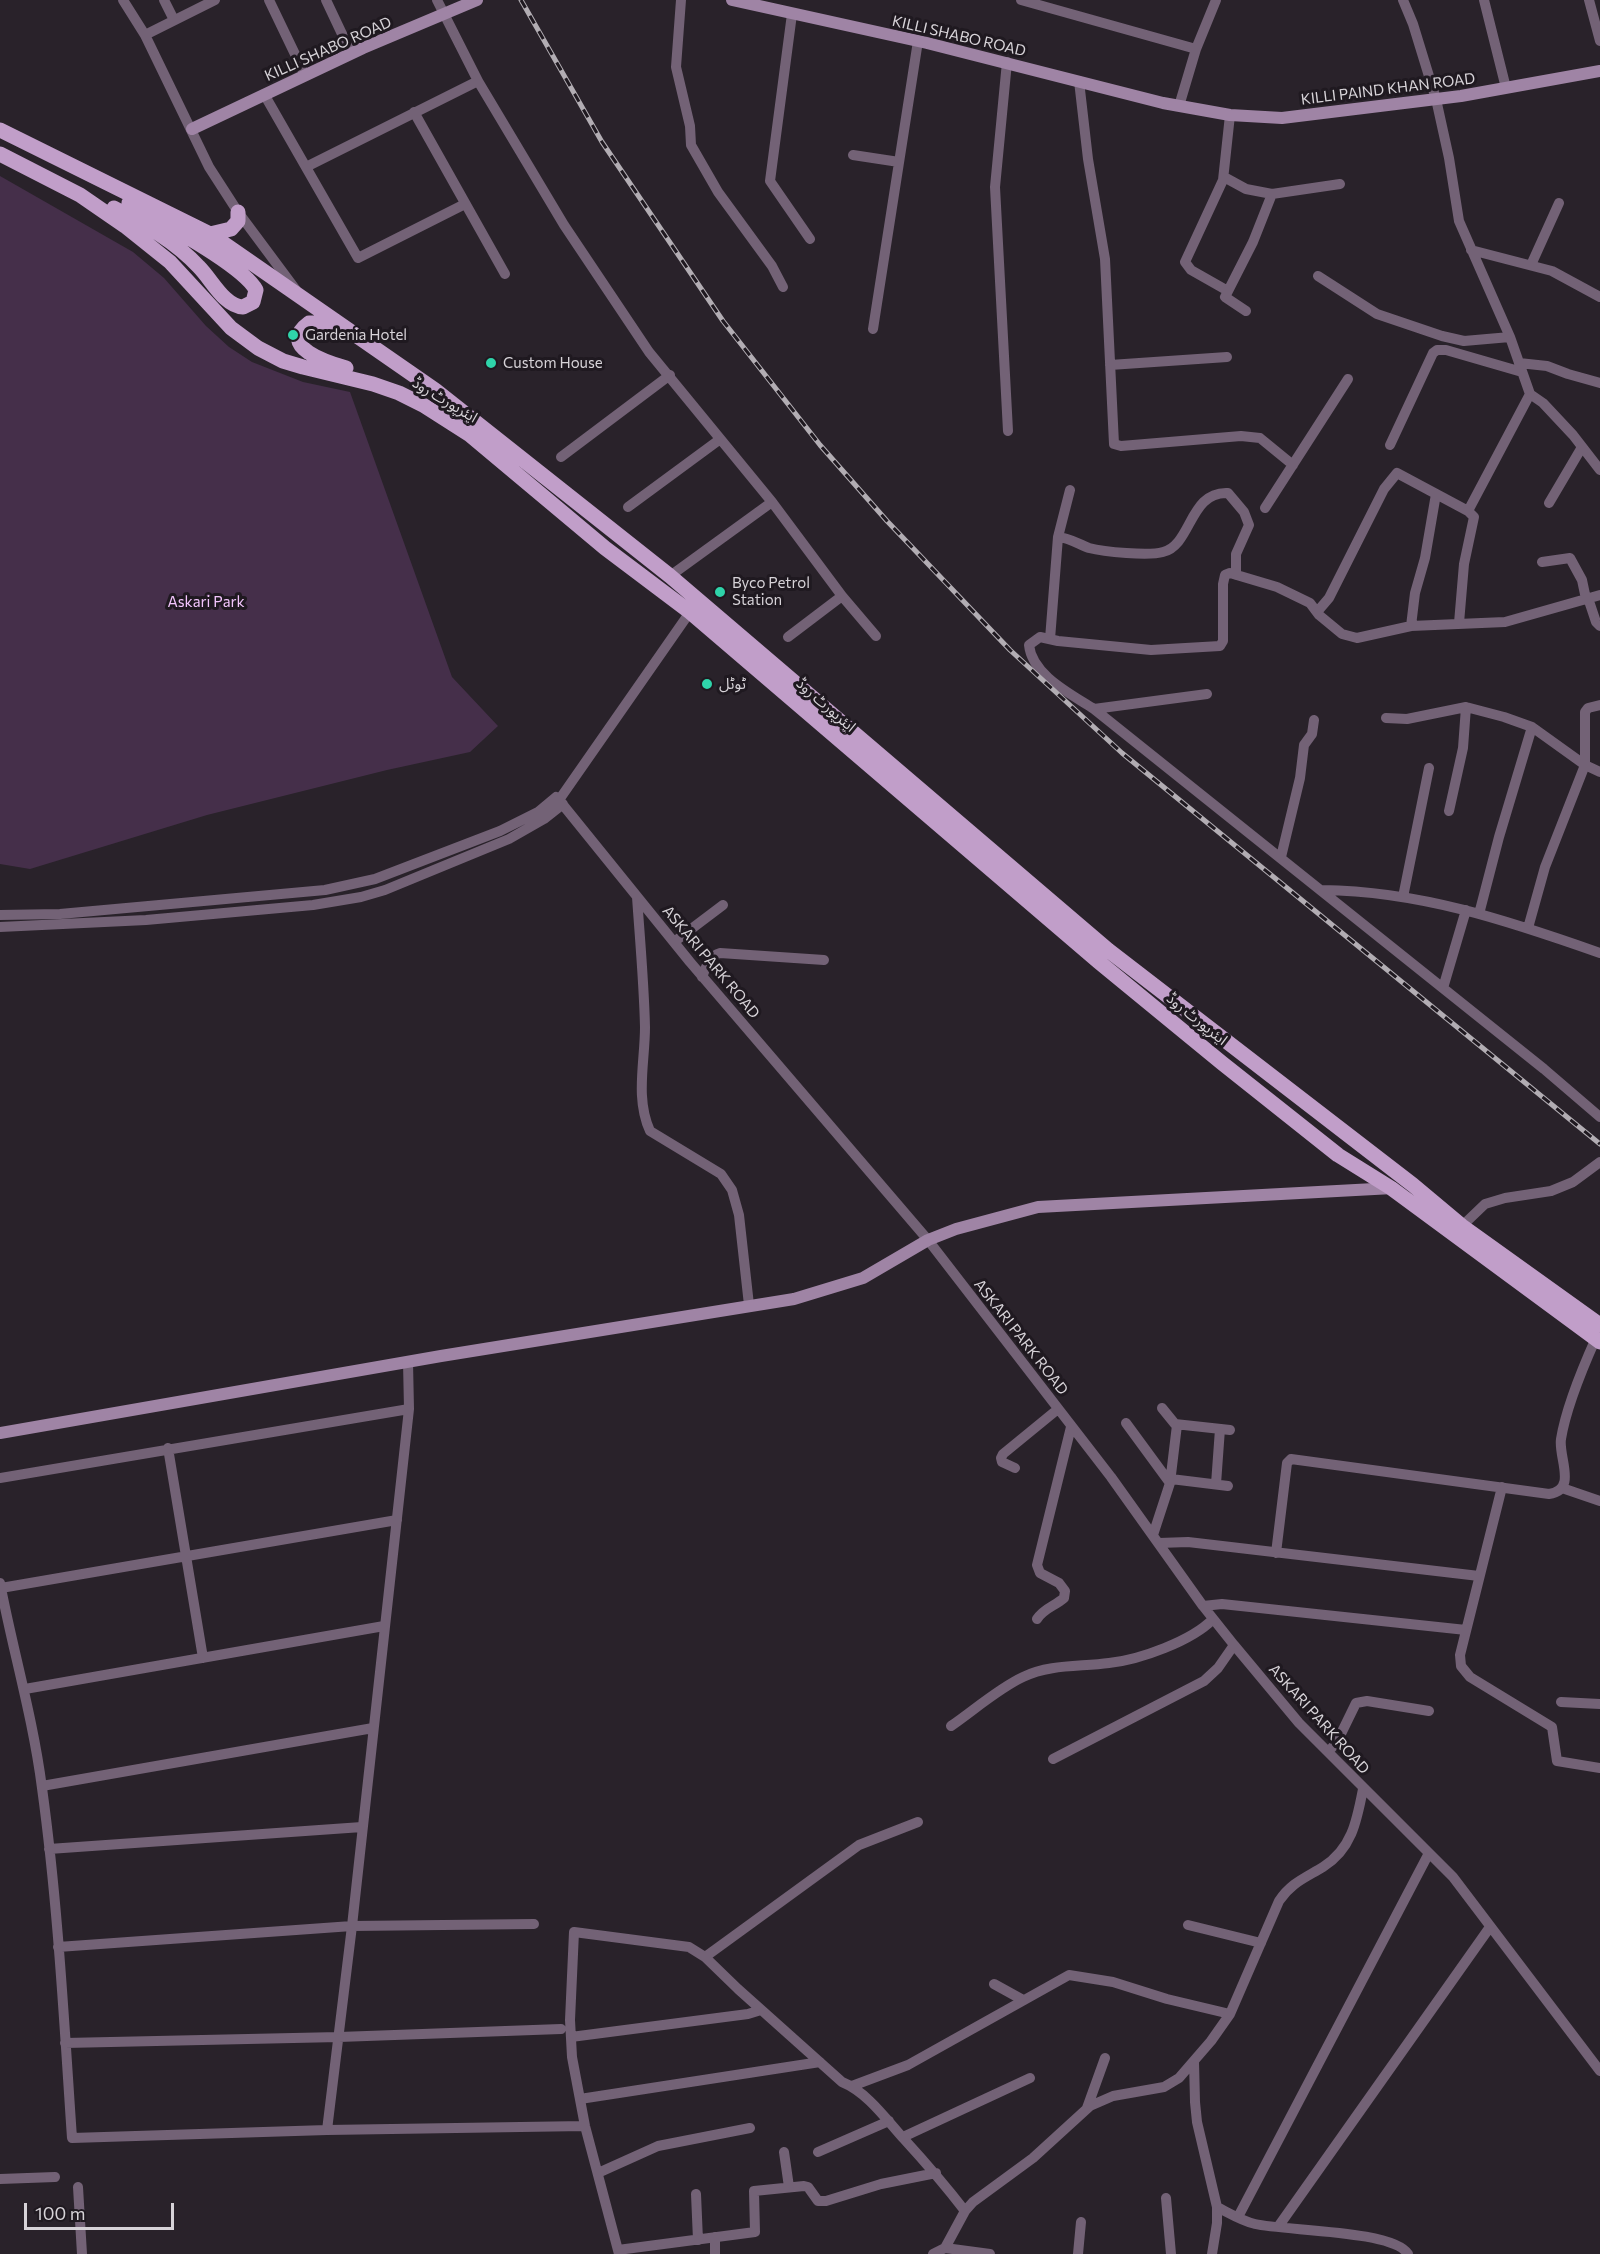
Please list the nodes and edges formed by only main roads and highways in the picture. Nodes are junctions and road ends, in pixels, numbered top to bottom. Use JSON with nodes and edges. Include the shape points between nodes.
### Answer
{"nodes":[{"id":1,"x":0,"y":130,"type":"edge"},
{"id":2,"x":0,"y":154,"type":"edge"},
{"id":3,"x":96,"y":177,"type":"junction"},
{"id":4,"x":80,"y":195,"type":"junction"},
{"id":5,"x":238,"y":212,"type":"road end"},
{"id":6,"x":210,"y":234,"type":"junction"},
{"id":7,"x":368,"y":343,"type":"junction"},
{"id":8,"x":390,"y":390,"type":"junction"},
{"id":9,"x":1599,"y":1335,"type":"edge"}],
"edges":[{"from":1,"to":3,"type":"main road","name":"ایئرپورٹ روڈ"},
{"from":2,"to":4,"type":"main road","name":"ایئرپورٹ روڈ"},
{"from":3,"to":4,"type":"main road","via":[[121,198],[244,277],[256,290],[253,302],[243,307],[234,305],[189,256],[155,230],[111,206]]},
{"from":3,"to":6,"type":"main road","name":"ایئرپورٹ روڈ"},
{"from":4,"to":8,"type":"main road","name":"ایئرپورٹ روڈ","via":[[170,262],[245,340],[283,361]]},
{"from":5,"to":6,"type":"main road","via":[[238,221],[231,229]]},
{"from":6,"to":7,"type":"main road","name":"ایئرپورٹ روڈ"},
{"from":7,"to":8,"type":"main road","via":[[315,322],[304,327],[299,337],[312,355],[379,380]]},
{"from":7,"to":9,"type":"main road","name":"ایئرپورٹ روڈ","via":[[461,410],[670,576],[1108,950],[1413,1185]]},
{"from":8,"to":9,"type":"main road","name":"ایئرپورٹ روڈ","via":[[423,405],[470,435],[605,548],[690,612],[1170,1020],[1338,1155]]}]}
